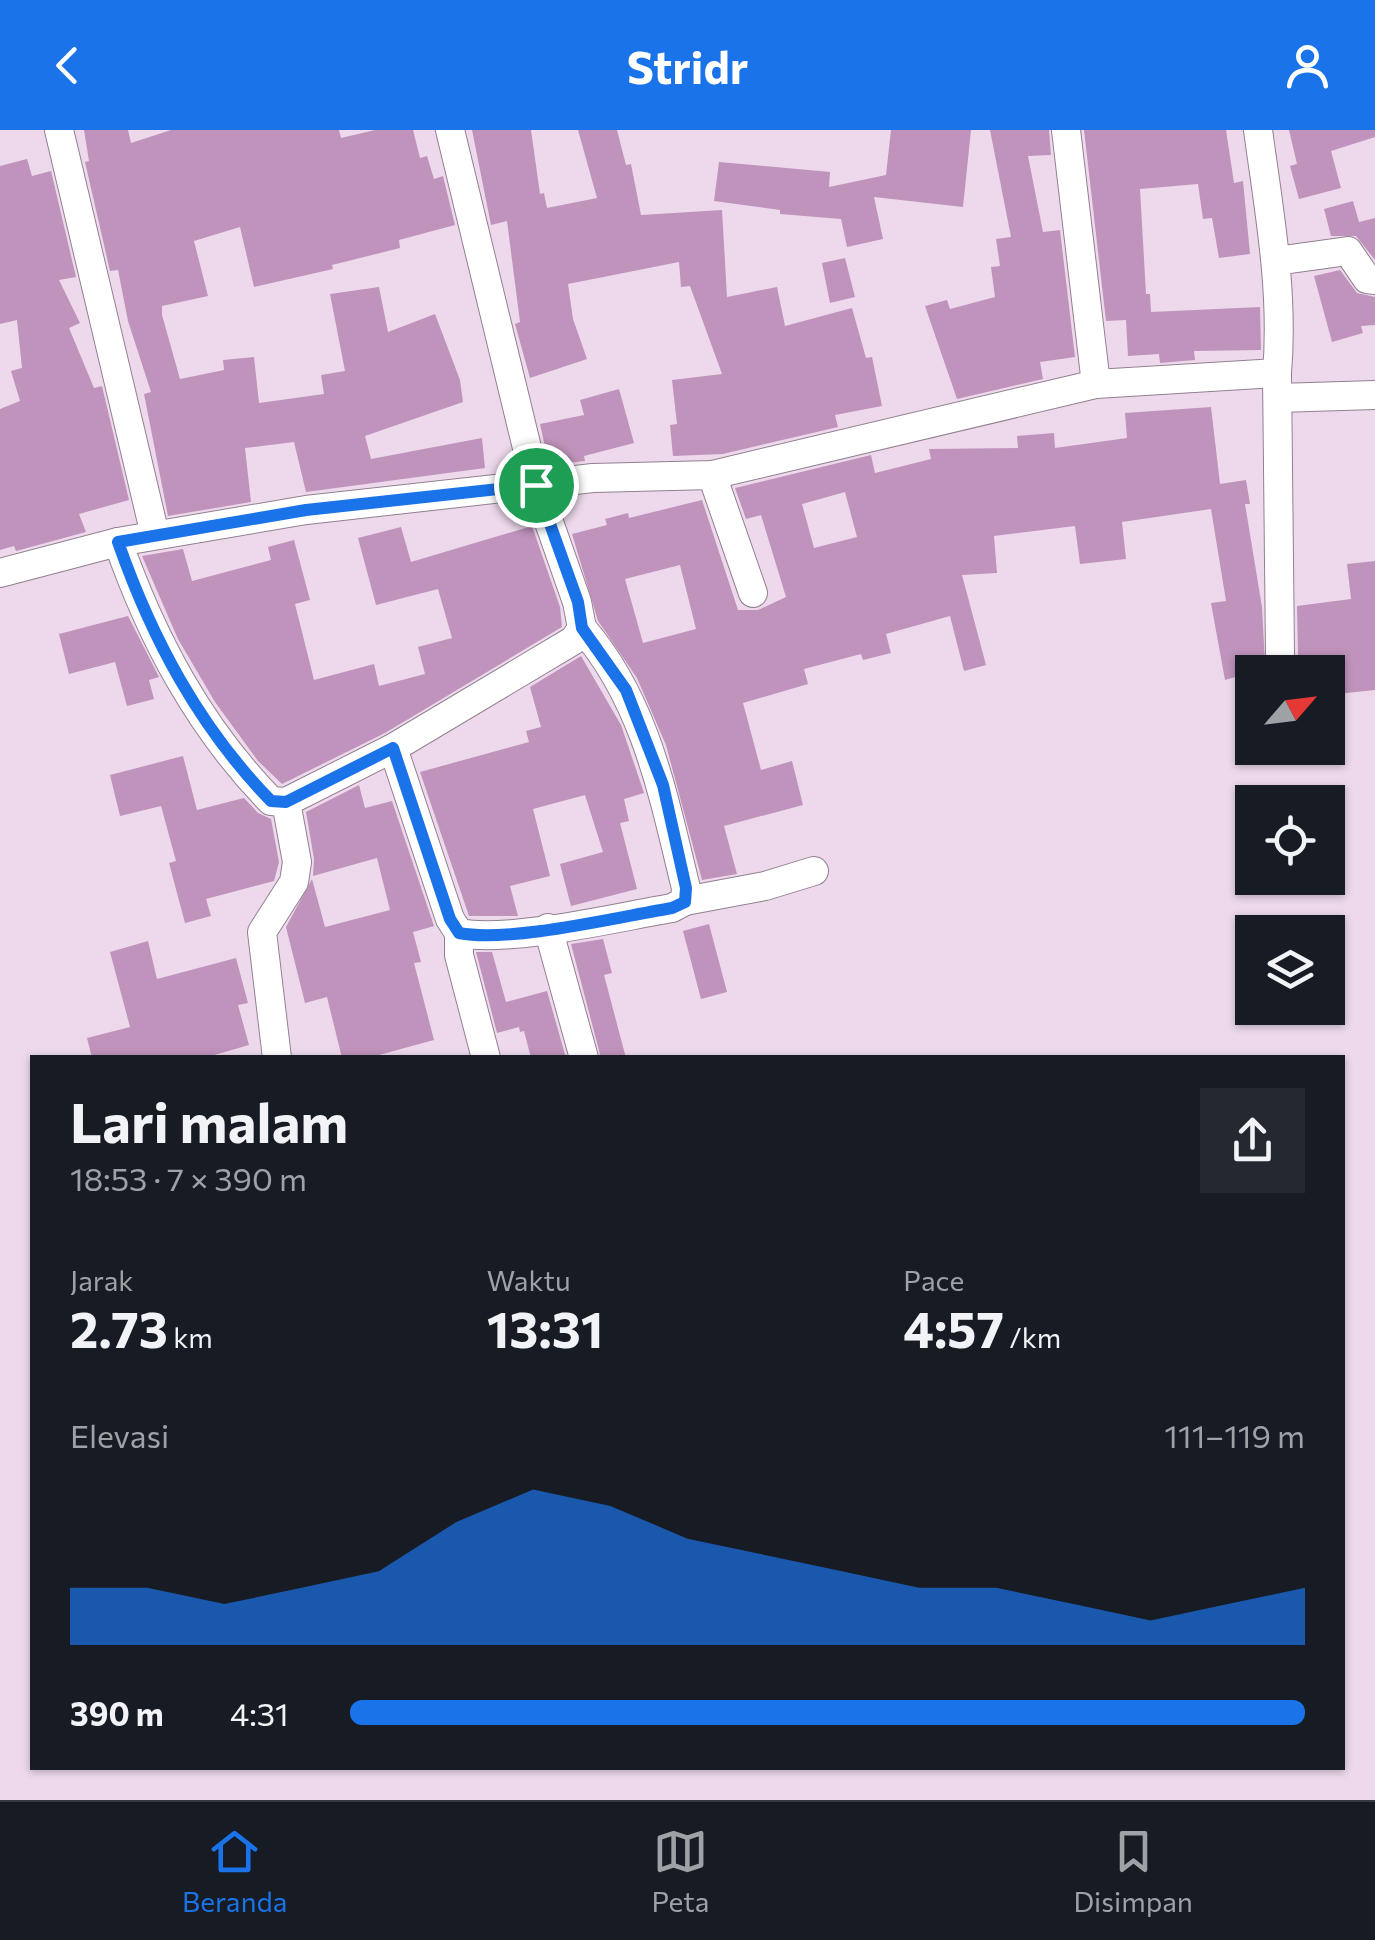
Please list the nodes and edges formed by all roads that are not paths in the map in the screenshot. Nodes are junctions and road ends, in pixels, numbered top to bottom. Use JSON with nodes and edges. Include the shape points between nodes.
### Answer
{"nodes":[{"id":1,"x":59,"y":130,"type":"edge"},
{"id":2,"x":450,"y":130,"type":"edge"},
{"id":3,"x":1066,"y":130,"type":"edge"},
{"id":4,"x":1258,"y":130,"type":"edge"},
{"id":5,"x":1276,"y":261,"type":"junction"},
{"id":6,"x":1375,"y":280,"type":"edge"},
{"id":7,"x":1096,"y":384,"type":"junction"},
{"id":8,"x":1277,"y":385,"type":"junction"},
{"id":9,"x":1375,"y":395,"type":"edge"},
{"id":10,"x":712,"y":475,"type":"junction"},
{"id":11,"x":536,"y":485,"type":"junction"},
{"id":12,"x":155,"y":535,"type":"junction"},
{"id":13,"x":118,"y":542,"type":"junction"},
{"id":14,"x":0,"y":573,"type":"edge"},
{"id":15,"x":754,"y":593,"type":"dead end"},
{"id":16,"x":582,"y":628,"type":"junction"},
{"id":17,"x":1280,"y":655,"type":"dead end"},
{"id":18,"x":393,"y":748,"type":"junction"},
{"id":19,"x":286,"y":802,"type":"junction"},
{"id":20,"x":814,"y":871,"type":"dead end"},
{"id":21,"x":685,"y":902,"type":"junction"},
{"id":22,"x":548,"y":928,"type":"junction"},
{"id":23,"x":459,"y":933,"type":"junction"},
{"id":24,"x":277,"y":1055,"type":"edge"},
{"id":25,"x":485,"y":1055,"type":"edge"},
{"id":26,"x":583,"y":1055,"type":"edge"}],
"edges":[{"from":1,"to":12,"type":"street"},
{"from":2,"to":11,"type":"street"},
{"from":3,"to":7,"type":"street"},
{"from":4,"to":5,"type":"street"},
{"from":5,"to":6,"type":"street","via":[[1348,250]]},
{"from":5,"to":8,"type":"street"},
{"from":7,"to":8,"type":"street"},
{"from":7,"to":10,"type":"street"},
{"from":8,"to":9,"type":"street"},
{"from":8,"to":17,"type":"street"},
{"from":10,"to":11,"type":"street"},
{"from":10,"to":15,"type":"street"},
{"from":11,"to":12,"type":"street","via":[[306,510]]},
{"from":11,"to":16,"type":"street"},
{"from":12,"to":13,"type":"street"},
{"from":13,"to":14,"type":"street"},
{"from":13,"to":19,"type":"street","via":[[137,596],[192,702],[252,781],[271,801]]},
{"from":16,"to":18,"type":"street","via":[[574,640]]},
{"from":16,"to":21,"type":"street","via":[[626,690],[657,769]]},
{"from":18,"to":19,"type":"street"},
{"from":18,"to":23,"type":"street"},
{"from":19,"to":24,"type":"street","via":[[294,882],[262,932]]},
{"from":20,"to":21,"type":"street"},
{"from":21,"to":22,"type":"street"},
{"from":22,"to":23,"type":"street"},
{"from":22,"to":26,"type":"street"},
{"from":23,"to":25,"type":"street"}]}
